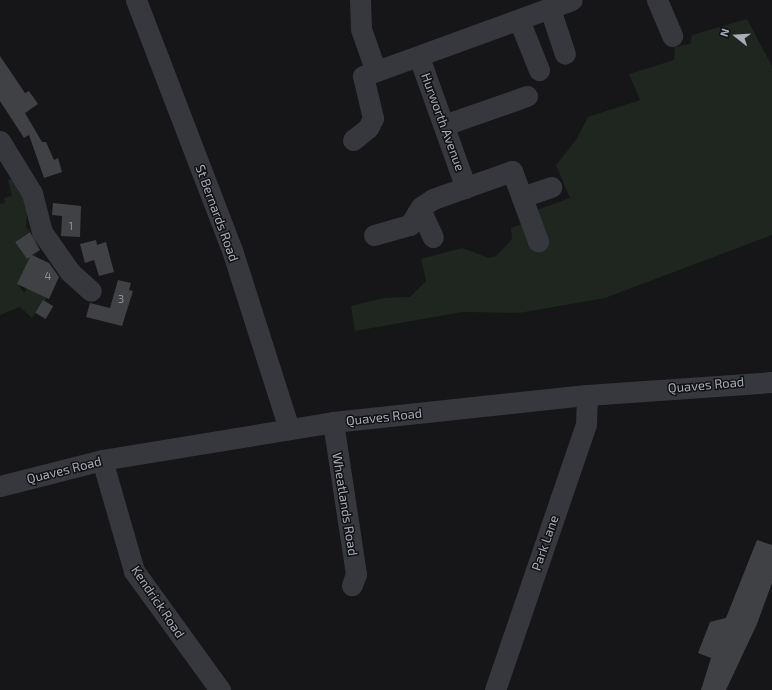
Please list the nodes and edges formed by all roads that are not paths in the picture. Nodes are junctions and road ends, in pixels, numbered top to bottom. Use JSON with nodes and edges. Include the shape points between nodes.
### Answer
{"nodes":[{"id":1,"x":136,"y":0,"type":"edge"},
{"id":2,"x":360,"y":0,"type":"edge"},
{"id":3,"x":572,"y":0,"type":"edge"},
{"id":4,"x":657,"y":0,"type":"edge"},
{"id":5,"x":534,"y":11,"type":"edge"},
{"id":6,"x":672,"y":36,"type":"dead end"},
{"id":7,"x":565,"y":54,"type":"dead end"},
{"id":8,"x":419,"y":57,"type":"junction"},
{"id":9,"x":539,"y":70,"type":"dead end"},
{"id":10,"x":369,"y":73,"type":"junction"},
{"id":11,"x":527,"y":96,"type":"dead end"},
{"id":12,"x":444,"y":125,"type":"junction"},
{"id":13,"x":353,"y":140,"type":"dead end"},
{"id":14,"x":5,"y":149,"type":"edge"},
{"id":15,"x":551,"y":187,"type":"dead end"},
{"id":16,"x":466,"y":188,"type":"junction"},
{"id":17,"x":522,"y":197,"type":"junction"},
{"id":18,"x":419,"y":210,"type":"junction"},
{"id":19,"x":374,"y":235,"type":"dead end"},
{"id":20,"x":433,"y":237,"type":"dead end"},
{"id":21,"x":538,"y":241,"type":"dead end"},
{"id":22,"x":91,"y":291,"type":"dead end"},
{"id":23,"x":772,"y":382,"type":"edge"},
{"id":24,"x":587,"y":395,"type":"junction"},
{"id":25,"x":333,"y":422,"type":"junction"},
{"id":26,"x":289,"y":429,"type":"junction"},
{"id":27,"x":102,"y":460,"type":"junction"},
{"id":28,"x":0,"y":486,"type":"edge"},
{"id":29,"x":352,"y":585,"type":"dead end"},
{"id":30,"x":220,"y":690,"type":"edge"},
{"id":31,"x":495,"y":690,"type":"edge"}],
"edges":[{"from":1,"to":26,"type":"street","name":"St Bernards Road","via":[[232,250]]},
{"from":2,"to":10,"type":"street"},
{"from":3,"to":5,"type":"street","name":"Hurworth Avenue"},
{"from":4,"to":6,"type":"street"},
{"from":5,"to":7,"type":"street"},
{"from":5,"to":8,"type":"street","name":"Hurworth Avenue"},
{"from":5,"to":9,"type":"street"},
{"from":8,"to":10,"type":"street","name":"Hurworth Avenue"},
{"from":8,"to":12,"type":"street","name":"Hurworth Avenue"},
{"from":10,"to":13,"type":"street","via":[[373,118],[368,128]]},
{"from":11,"to":12,"type":"street"},
{"from":12,"to":16,"type":"street","name":"Hurworth Avenue"},
{"from":14,"to":22,"type":"street","via":[[32,193],[42,232],[70,272]]},
{"from":15,"to":17,"type":"street"},
{"from":16,"to":17,"type":"street","name":"Hurworth Avenue","via":[[512,171]]},
{"from":16,"to":18,"type":"street","name":"Hurworth Avenue"},
{"from":17,"to":21,"type":"street"},
{"from":18,"to":19,"type":"street","via":[[410,225]]},
{"from":18,"to":20,"type":"street"},
{"from":23,"to":24,"type":"street","name":"Quaves Road"},
{"from":24,"to":25,"type":"street","name":"Quaves Road"},
{"from":24,"to":31,"type":"street","name":"Park Lane","via":[[586,424]]},
{"from":25,"to":26,"type":"street","name":"Quaves Road"},
{"from":25,"to":29,"type":"street","name":"Wheatlands Road","via":[[356,574]]},
{"from":26,"to":27,"type":"street","name":"Quaves Road"},
{"from":27,"to":28,"type":"street","name":"Quaves Road"},
{"from":27,"to":30,"type":"street","name":"Kendrick Road","via":[[134,571]]}]}
